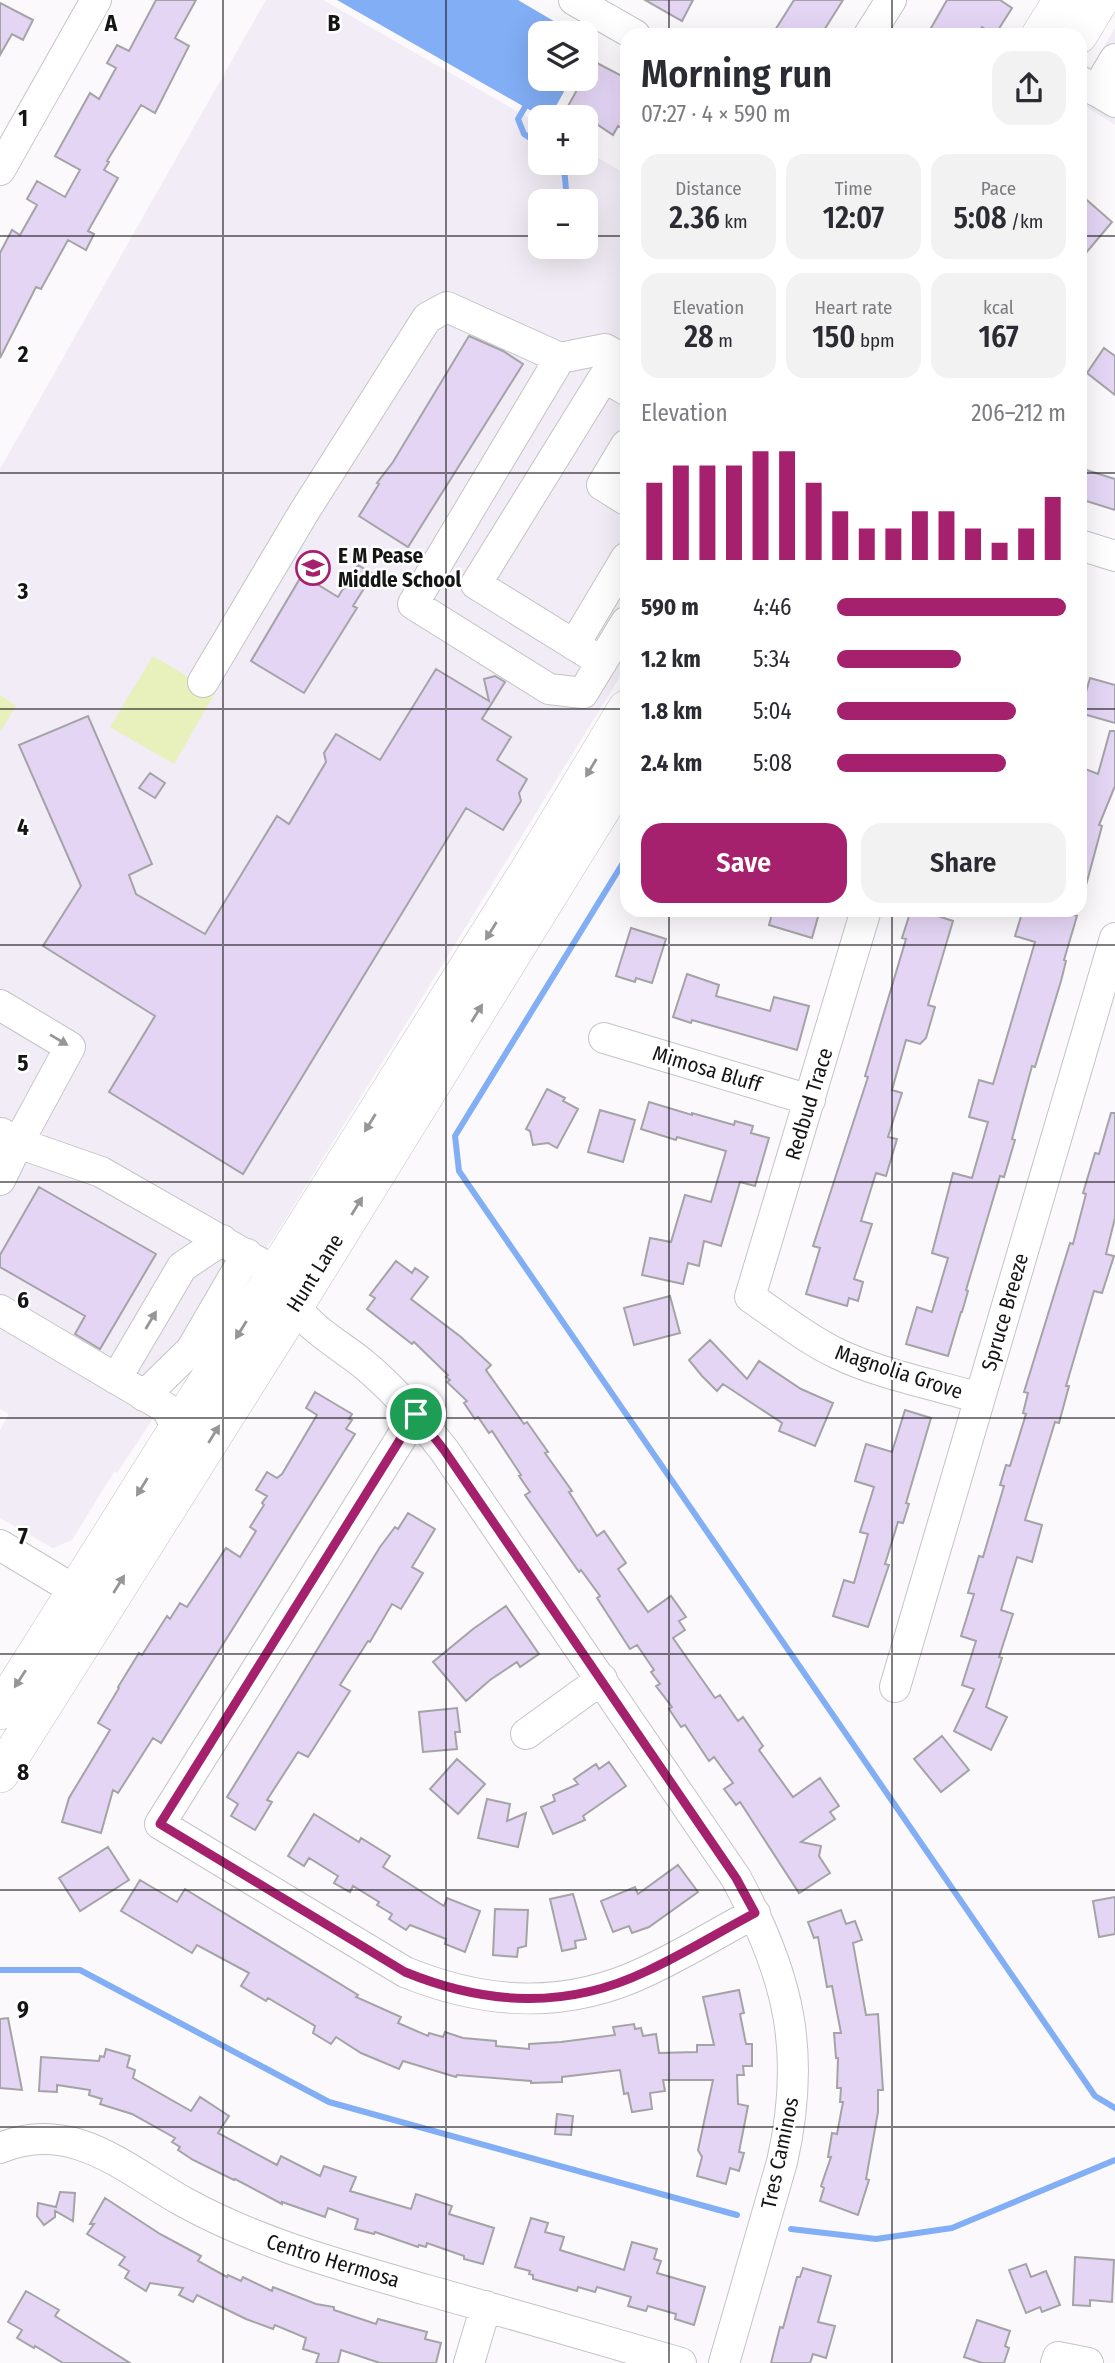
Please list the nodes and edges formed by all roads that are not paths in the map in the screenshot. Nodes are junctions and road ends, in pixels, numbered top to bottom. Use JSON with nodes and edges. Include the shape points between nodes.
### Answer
{"nodes":[{"id":1,"x":96,"y":0,"type":"edge"},
{"id":2,"x":891,"y":0,"type":"edge"},
{"id":3,"x":1062,"y":0,"type":"edge"},
{"id":4,"x":1100,"y":0,"type":"edge"},
{"id":5,"x":589,"y":4,"type":"edge"},
{"id":6,"x":625,"y":28,"type":"edge"},
{"id":7,"x":873,"y":28,"type":"edge"},
{"id":8,"x":1044,"y":28,"type":"edge"},
{"id":9,"x":1083,"y":28,"type":"edge"},
{"id":10,"x":1115,"y":59,"type":"edge"},
{"id":11,"x":1097,"y":91,"type":"edge"},
{"id":12,"x":0,"y":170,"type":"edge"},
{"id":13,"x":560,"y":358,"type":"junction"},
{"id":14,"x":620,"y":358,"type":"edge"},
{"id":15,"x":620,"y":386,"type":"edge"},
{"id":16,"x":620,"y":455,"type":"edge"},
{"id":17,"x":620,"y":496,"type":"edge"},
{"id":18,"x":1087,"y":547,"type":"edge"},
{"id":19,"x":1115,"y":556,"type":"edge"},
{"id":20,"x":620,"y":568,"type":"edge"},
{"id":21,"x":620,"y":632,"type":"edge"},
{"id":22,"x":574,"y":645,"type":"junction"},
{"id":23,"x":602,"y":662,"type":"junction"},
{"id":24,"x":203,"y":682,"type":"dead end"},
{"id":25,"x":620,"y":721,"type":"edge"},
{"id":26,"x":620,"y":778,"type":"edge"},
{"id":27,"x":540,"y":881,"type":"junction"},
{"id":28,"x":864,"y":917,"type":"edge"},
{"id":29,"x":1115,"y":938,"type":"edge"},
{"id":30,"x":0,"y":1005,"type":"edge"},
{"id":31,"x":604,"y":1038,"type":"dead end"},
{"id":32,"x":810,"y":1100,"type":"junction"},
{"id":33,"x":9,"y":1138,"type":"edge"},
{"id":34,"x":0,"y":1180,"type":"edge"},
{"id":35,"x":249,"y":1255,"type":"junction"},
{"id":36,"x":750,"y":1297,"type":"joint"},
{"id":37,"x":295,"y":1306,"type":"junction"},
{"id":38,"x":0,"y":1310,"type":"edge"},
{"id":39,"x":116,"y":1379,"type":"junction"},
{"id":40,"x":144,"y":1395,"type":"junction"},
{"id":41,"x":979,"y":1398,"type":"junction"},
{"id":42,"x":416,"y":1414,"type":"junction"},
{"id":43,"x":178,"y":1429,"type":"junction"},
{"id":44,"x":177,"y":1492,"type":"junction"},
{"id":45,"x":0,"y":1545,"type":"edge"},
{"id":46,"x":76,"y":1591,"type":"junction"},
{"id":47,"x":602,"y":1679,"type":"junction"},
{"id":48,"x":895,"y":1687,"type":"dead end"},
{"id":49,"x":0,"y":1711,"type":"edge"},
{"id":50,"x":526,"y":1734,"type":"dead end"},
{"id":51,"x":0,"y":1774,"type":"edge"},
{"id":52,"x":755,"y":1913,"type":"junction"},
{"id":53,"x":0,"y":2148,"type":"edge"},
{"id":54,"x":486,"y":2306,"type":"junction"},
{"id":55,"x":1057,"y":2360,"type":"edge"},
{"id":56,"x":469,"y":2363,"type":"edge"},
{"id":57,"x":681,"y":2363,"type":"edge"},
{"id":58,"x":724,"y":2363,"type":"edge"},
{"id":59,"x":1088,"y":2363,"type":"edge"}],
"edges":[{"from":1,"to":12,"type":"street"},
{"from":2,"to":7,"type":"street"},
{"from":3,"to":8,"type":"main road"},
{"from":4,"to":9,"type":"main road"},
{"from":5,"to":6,"type":"street"},
{"from":10,"to":11,"type":"street"},
{"from":13,"to":14,"type":"street","via":[[606,349]]},
{"from":13,"to":23,"type":"street","via":[[413,604],[549,689],[583,693]]},
{"from":13,"to":24,"type":"street","via":[[447,307],[426,318]]},
{"from":15,"to":22,"type":"street","via":[[604,377],[476,584]]},
{"from":16,"to":17,"type":"street","via":[[602,485]]},
{"from":18,"to":19,"type":"street"},
{"from":20,"to":22,"type":"street"},
{"from":21,"to":23,"type":"street"},
{"from":22,"to":23,"type":"street"},
{"from":25,"to":27,"type":"main road","name":"Hunt Lane","one_way":true},
{"from":26,"to":27,"type":"main road","name":"Hunt Lane"},
{"from":27,"to":35,"type":"main road","name":"Hunt Lane","one_way":true},
{"from":37,"to":27,"type":"main road","name":"Hunt Lane","one_way":true},
{"from":28,"to":32,"type":"street","name":"Redbud Trace"},
{"from":29,"to":41,"type":"street","name":"Spruce Breeze"},
{"from":30,"to":33,"type":"street","one_way":true,"via":[[70,1047]]},
{"from":31,"to":32,"type":"street","name":"Mimosa Bluff"},
{"from":32,"to":36,"type":"street","name":"Redbud Trace"},
{"from":33,"to":34,"type":"street"},
{"from":33,"to":35,"type":"street","via":[[101,1172]]},
{"from":35,"to":37,"type":"main road"},
{"from":39,"to":35,"type":"street","one_way":true,"via":[[182,1267]]},
{"from":35,"to":40,"type":"street","via":[[191,1350]]},
{"from":35,"to":43,"type":"main road","name":"Hunt Lane","one_way":true},
{"from":36,"to":41,"type":"street","name":"Magnolia Grove","via":[[835,1353]]},
{"from":37,"to":42,"type":"street","name":"Tres Caminos","via":[[306,1322],[363,1364]]},
{"from":44,"to":37,"type":"main road","name":"Hunt Lane","one_way":true},
{"from":38,"to":39,"type":"street"},
{"from":39,"to":40,"type":"street"},
{"from":40,"to":43,"type":"street","via":[[166,1408]]},
{"from":41,"to":48,"type":"street","name":"Spruce Breeze"},
{"from":42,"to":47,"type":"street","name":"Tres Caminos"},
{"from":42,"to":52,"type":"street","via":[[160,1824],[405,1972],[491,1997],[558,1998],[611,1985],[646,1972]]},
{"from":43,"to":44,"type":"main road","via":[[183,1463]]},
{"from":43,"to":46,"type":"main road","name":"Hunt Lane","one_way":true},
{"from":51,"to":44,"type":"main road","name":"Hunt Lane","one_way":true},
{"from":45,"to":46,"type":"street"},
{"from":46,"to":49,"type":"main road","name":"Hunt Lane","one_way":true},
{"from":47,"to":50,"type":"street"},
{"from":47,"to":52,"type":"street","name":"Tres Caminos"},
{"from":52,"to":58,"type":"street","name":"Tres Caminos","via":[[773,1953],[789,2011],[794,2091],[782,2162]]},
{"from":53,"to":54,"type":"street","name":"Centro Hermosa","via":[[49,2138],[89,2147],[246,2233],[316,2258]]},
{"from":54,"to":56,"type":"street"},
{"from":54,"to":57,"type":"street","name":"Centro Hermosa"},
{"from":55,"to":59,"type":"street"}]}
